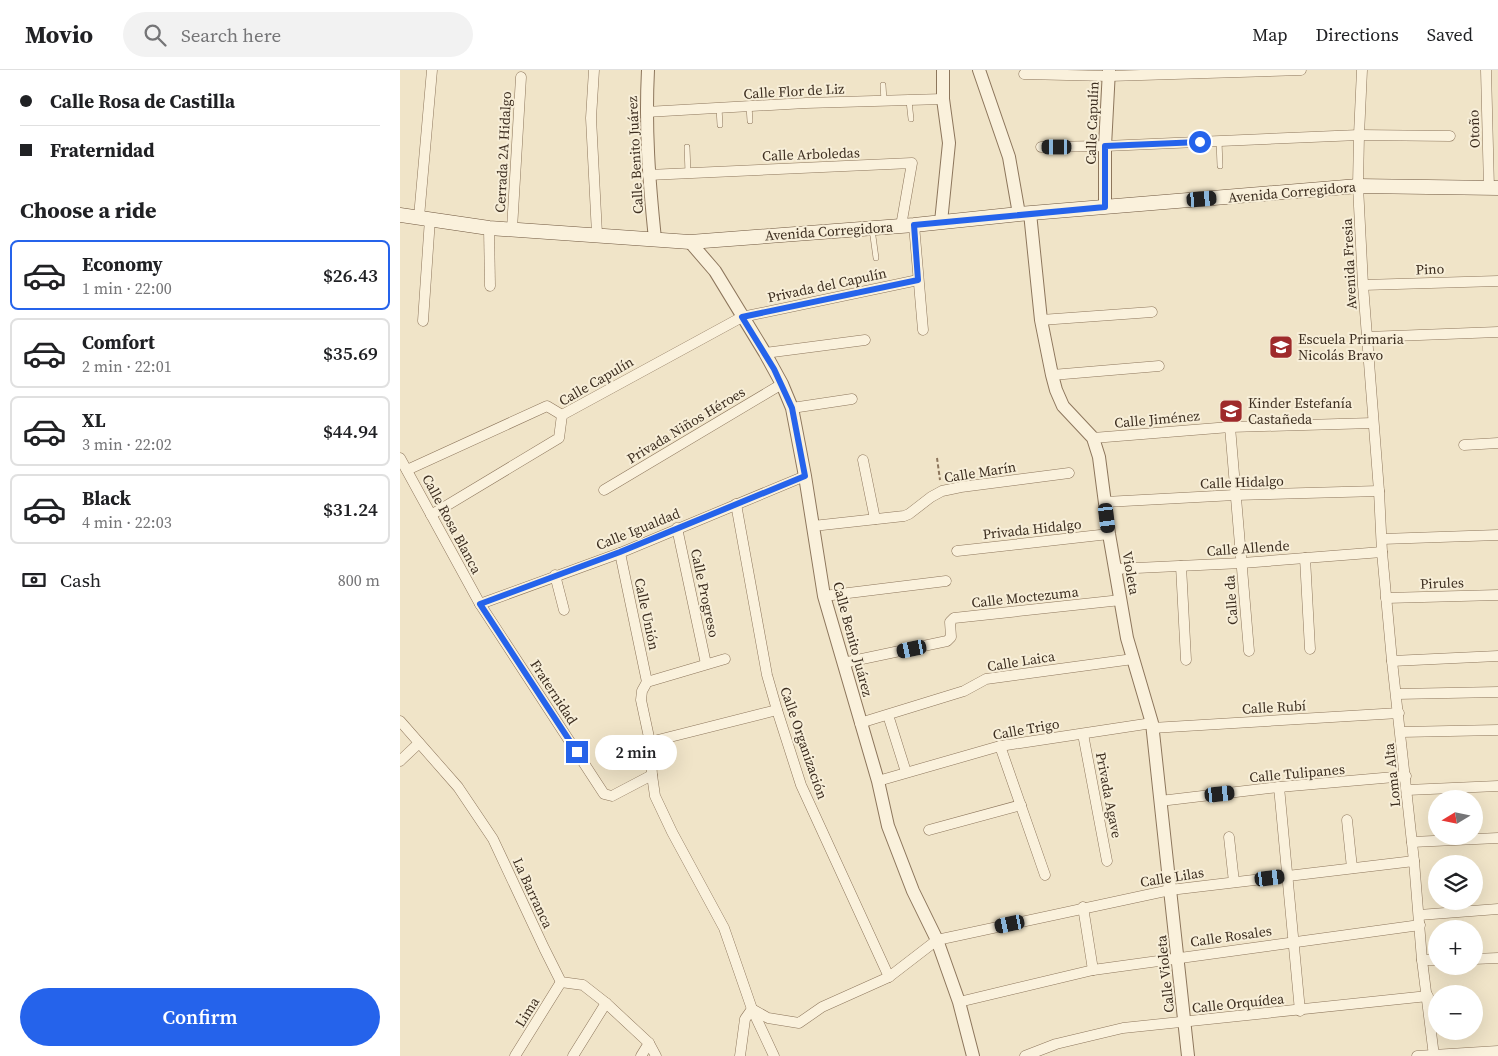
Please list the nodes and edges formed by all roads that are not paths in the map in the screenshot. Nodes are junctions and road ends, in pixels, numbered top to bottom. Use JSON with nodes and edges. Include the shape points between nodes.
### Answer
{"nodes":[{"id":1,"x":432,"y":70,"type":"edge"},
{"id":2,"x":594,"y":70,"type":"edge"},
{"id":3,"x":648,"y":70,"type":"edge"},
{"id":4,"x":943,"y":70,"type":"edge"},
{"id":5,"x":979,"y":70,"type":"edge"},
{"id":6,"x":1301,"y":70,"type":"edge"},
{"id":7,"x":1362,"y":70,"type":"edge"},
{"id":8,"x":1486,"y":70,"type":"edge"},
{"id":9,"x":1109,"y":73,"type":"edge"},
{"id":10,"x":1024,"y":74,"type":"dead end"},
{"id":11,"x":521,"y":77,"type":"dead end"},
{"id":12,"x":883,"y":85,"type":"dead end"},
{"id":13,"x":909,"y":100,"type":"junction"},
{"id":14,"x":943,"y":100,"type":"junction"},
{"id":15,"x":884,"y":101,"type":"junction"},
{"id":16,"x":749,"y":106,"type":"junction"},
{"id":17,"x":719,"y":108,"type":"junction"},
{"id":18,"x":646,"y":112,"type":"junction"},
{"id":19,"x":910,"y":119,"type":"dead end"},
{"id":20,"x":750,"y":121,"type":"dead end"},
{"id":21,"x":720,"y":126,"type":"dead end"},
{"id":22,"x":1359,"y":135,"type":"junction"},
{"id":23,"x":1450,"y":136,"type":"dead end"},
{"id":24,"x":1219,"y":141,"type":"junction"},
{"id":25,"x":1105,"y":146,"type":"junction"},
{"id":26,"x":687,"y":147,"type":"dead end"},
{"id":27,"x":1042,"y":147,"type":"dead end"},
{"id":28,"x":1220,"y":166,"type":"dead end"},
{"id":29,"x":688,"y":173,"type":"junction"},
{"id":30,"x":648,"y":175,"type":"junction"},
{"id":31,"x":1358,"y":186,"type":"junction"},
{"id":32,"x":1494,"y":188,"type":"edge"},
{"id":33,"x":1105,"y":207,"type":"junction"},
{"id":34,"x":1024,"y":214,"type":"junction"},
{"id":35,"x":400,"y":215,"type":"edge"},
{"id":36,"x":424,"y":218,"type":"junction"},
{"id":37,"x":941,"y":222,"type":"junction"},
{"id":38,"x":907,"y":226,"type":"junction"},
{"id":39,"x":489,"y":228,"type":"junction"},
{"id":40,"x":872,"y":228,"type":"junction"},
{"id":41,"x":512,"y":229,"type":"junction"},
{"id":42,"x":597,"y":234,"type":"junction"},
{"id":43,"x":655,"y":239,"type":"junction"},
{"id":44,"x":690,"y":242,"type":"junction"},
{"id":45,"x":876,"y":258,"type":"dead end"},
{"id":46,"x":918,"y":280,"type":"junction"},
{"id":47,"x":1498,"y":281,"type":"edge"},
{"id":48,"x":1363,"y":285,"type":"junction"},
{"id":49,"x":490,"y":286,"type":"dead end"},
{"id":50,"x":1152,"y":312,"type":"dead end"},
{"id":51,"x":742,"y":317,"type":"junction"},
{"id":52,"x":1041,"y":320,"type":"junction"},
{"id":53,"x":423,"y":321,"type":"dead end"},
{"id":54,"x":923,"y":330,"type":"dead end"},
{"id":55,"x":1498,"y":332,"type":"edge"},
{"id":56,"x":1367,"y":337,"type":"junction"},
{"id":57,"x":865,"y":340,"type":"dead end"},
{"id":58,"x":765,"y":353,"type":"junction"},
{"id":59,"x":1159,"y":366,"type":"dead end"},
{"id":60,"x":1052,"y":375,"type":"junction"},
{"id":61,"x":782,"y":384,"type":"junction"},
{"id":62,"x":852,"y":399,"type":"dead end"},
{"id":63,"x":792,"y":408,"type":"junction"},
{"id":64,"x":562,"y":415,"type":"junction"},
{"id":65,"x":1373,"y":423,"type":"junction"},
{"id":66,"x":1230,"y":427,"type":"junction"},
{"id":67,"x":1093,"y":438,"type":"junction"},
{"id":68,"x":1498,"y":443,"type":"edge"},
{"id":69,"x":1464,"y":445,"type":"dead end"},
{"id":70,"x":400,"y":458,"type":"edge"},
{"id":71,"x":863,"y":460,"type":"dead end"},
{"id":72,"x":407,"y":470,"type":"junction"},
{"id":73,"x":1069,"y":473,"type":"dead end"},
{"id":74,"x":805,"y":476,"type":"junction"},
{"id":75,"x":604,"y":490,"type":"dead end"},
{"id":76,"x":1379,"y":490,"type":"junction"},
{"id":77,"x":1235,"y":495,"type":"junction"},
{"id":78,"x":1105,"y":502,"type":"junction"},
{"id":79,"x":736,"y":504,"type":"junction"},
{"id":80,"x":431,"y":515,"type":"junction"},
{"id":81,"x":874,"y":519,"type":"junction"},
{"id":82,"x":813,"y":526,"type":"junction"},
{"id":83,"x":677,"y":528,"type":"junction"},
{"id":84,"x":1109,"y":534,"type":"junction"},
{"id":85,"x":1498,"y":535,"type":"edge"},
{"id":86,"x":1382,"y":539,"type":"junction"},
{"id":87,"x":958,"y":551,"type":"dead end"},
{"id":88,"x":620,"y":552,"type":"junction"},
{"id":89,"x":1382,"y":552,"type":"junction"},
{"id":90,"x":1305,"y":558,"type":"junction"},
{"id":91,"x":1242,"y":563,"type":"junction"},
{"id":92,"x":1181,"y":566,"type":"junction"},
{"id":93,"x":1115,"y":569,"type":"junction"},
{"id":94,"x":556,"y":576,"type":"junction"},
{"id":95,"x":946,"y":581,"type":"dead end"},
{"id":96,"x":1498,"y":595,"type":"edge"},
{"id":97,"x":824,"y":596,"type":"junction"},
{"id":98,"x":1386,"y":598,"type":"junction"},
{"id":99,"x":1121,"y":600,"type":"junction"},
{"id":100,"x":480,"y":604,"type":"junction"},
{"id":101,"x":564,"y":610,"type":"dead end"},
{"id":102,"x":1310,"y":649,"type":"dead end"},
{"id":103,"x":1248,"y":651,"type":"dead end"},
{"id":104,"x":1498,"y":656,"type":"edge"},
{"id":105,"x":725,"y":659,"type":"dead end"},
{"id":106,"x":1133,"y":659,"type":"junction"},
{"id":107,"x":1186,"y":660,"type":"dead end"},
{"id":108,"x":1392,"y":661,"type":"junction"},
{"id":109,"x":844,"y":663,"type":"junction"},
{"id":110,"x":706,"y":664,"type":"junction"},
{"id":111,"x":647,"y":682,"type":"junction"},
{"id":112,"x":1498,"y":692,"type":"edge"},
{"id":113,"x":1397,"y":694,"type":"junction"},
{"id":114,"x":777,"y":710,"type":"junction"},
{"id":115,"x":1398,"y":713,"type":"junction"},
{"id":116,"x":888,"y":715,"type":"junction"},
{"id":117,"x":400,"y":721,"type":"edge"},
{"id":118,"x":860,"y":724,"type":"junction"},
{"id":119,"x":1152,"y":726,"type":"junction"},
{"id":120,"x":1498,"y":730,"type":"edge"},
{"id":121,"x":1401,"y":732,"type":"junction"},
{"id":122,"x":1083,"y":734,"type":"junction"},
{"id":123,"x":650,"y":742,"type":"junction"},
{"id":124,"x":419,"y":743,"type":"junction"},
{"id":125,"x":1000,"y":746,"type":"junction"},
{"id":126,"x":400,"y":761,"type":"edge"},
{"id":127,"x":906,"y":772,"type":"junction"},
{"id":128,"x":652,"y":775,"type":"junction"},
{"id":129,"x":1406,"y":776,"type":"junction"},
{"id":130,"x":878,"y":780,"type":"junction"},
{"id":131,"x":1498,"y":786,"type":"edge"},
{"id":132,"x":1279,"y":787,"type":"junction"},
{"id":133,"x":1407,"y":790,"type":"junction"},
{"id":134,"x":1160,"y":801,"type":"junction"},
{"id":135,"x":1021,"y":805,"type":"junction"},
{"id":136,"x":1347,"y":820,"type":"dead end"},
{"id":137,"x":929,"y":830,"type":"dead end"},
{"id":138,"x":1229,"y":837,"type":"dead end"},
{"id":139,"x":1498,"y":838,"type":"edge"},
{"id":140,"x":1412,"y":842,"type":"junction"},
{"id":141,"x":1107,"y":861,"type":"dead end"},
{"id":142,"x":1414,"y":861,"type":"junction"},
{"id":143,"x":1352,"y":868,"type":"junction"},
{"id":144,"x":1045,"y":875,"type":"dead end"},
{"id":145,"x":1287,"y":876,"type":"junction"},
{"id":146,"x":1234,"y":882,"type":"junction"},
{"id":147,"x":1170,"y":890,"type":"junction"},
{"id":148,"x":1082,"y":907,"type":"junction"},
{"id":149,"x":1498,"y":909,"type":"edge"},
{"id":150,"x":1420,"y":920,"type":"junction"},
{"id":151,"x":937,"y":940,"type":"junction"},
{"id":152,"x":1292,"y":941,"type":"junction"},
{"id":153,"x":1178,"y":958,"type":"junction"},
{"id":154,"x":1498,"y":958,"type":"edge"},
{"id":155,"x":1483,"y":959,"type":"edge"},
{"id":156,"x":1422,"y":960,"type":"junction"},
{"id":157,"x":1428,"y":960,"type":"edge"},
{"id":158,"x":1093,"y":970,"type":"junction"},
{"id":159,"x":889,"y":977,"type":"junction"},
{"id":160,"x":561,"y":982,"type":"junction"},
{"id":161,"x":1428,"y":996,"type":"joint"},
{"id":162,"x":959,"y":1002,"type":"junction"},
{"id":163,"x":606,"y":1003,"type":"junction"},
{"id":164,"x":752,"y":1009,"type":"junction"},
{"id":165,"x":1300,"y":1010,"type":"junction"},
{"id":166,"x":1185,"y":1022,"type":"junction"},
{"id":167,"x":1432,"y":1040,"type":"edge"},
{"id":168,"x":650,"y":1043,"type":"junction"},
{"id":169,"x":1498,"y":1051,"type":"edge"},
{"id":170,"x":1434,"y":1055,"type":"edge"},
{"id":171,"x":515,"y":1056,"type":"edge"},
{"id":172,"x":572,"y":1056,"type":"edge"},
{"id":173,"x":641,"y":1056,"type":"edge"},
{"id":174,"x":656,"y":1056,"type":"edge"},
{"id":175,"x":740,"y":1056,"type":"edge"},
{"id":176,"x":774,"y":1056,"type":"edge"},
{"id":177,"x":973,"y":1056,"type":"edge"},
{"id":178,"x":1025,"y":1056,"type":"edge"},
{"id":179,"x":1188,"y":1056,"type":"edge"},
{"id":180,"x":1417,"y":1056,"type":"edge"}],
"edges":[{"from":1,"to":36,"type":"street"},
{"from":2,"to":42,"type":"street","via":[[591,118]]},
{"from":3,"to":18,"type":"street","name":"Calle Benito Juárez"},
{"from":4,"to":14,"type":"street"},
{"from":5,"to":34,"type":"street","name":"Violeta","via":[[1009,157]]},
{"from":6,"to":9,"type":"street"},
{"from":7,"to":22,"type":"street","name":"Avenida Fresia"},
{"from":8,"to":32,"type":"street","name":"Otoño"},
{"from":9,"to":10,"type":"street"},
{"from":9,"to":25,"type":"street","name":"Calle Capulín"},
{"from":11,"to":41,"type":"street","name":"Cerrada 2A Hidalgo"},
{"from":12,"to":15,"type":"lane"},
{"from":13,"to":14,"type":"street","name":"Calle Flor de Liz"},
{"from":13,"to":15,"type":"street","name":"Calle Flor de Liz"},
{"from":13,"to":19,"type":"lane"},
{"from":14,"to":37,"type":"street","via":[[949,143]]},
{"from":15,"to":16,"type":"street","name":"Calle Flor de Liz"},
{"from":16,"to":17,"type":"street","name":"Calle Flor de Liz"},
{"from":16,"to":20,"type":"lane"},
{"from":17,"to":18,"type":"street","name":"Calle Flor de Liz"},
{"from":17,"to":21,"type":"lane"},
{"from":18,"to":30,"type":"street","name":"Calle Benito Juárez"},
{"from":22,"to":23,"type":"street"},
{"from":22,"to":24,"type":"street"},
{"from":22,"to":31,"type":"street","name":"Avenida Fresia"},
{"from":24,"to":25,"type":"street"},
{"from":24,"to":28,"type":"lane"},
{"from":25,"to":27,"type":"street"},
{"from":25,"to":33,"type":"street","name":"Calle Capulín"},
{"from":26,"to":29,"type":"lane"},
{"from":29,"to":30,"type":"street","name":"Calle Arboledas"},
{"from":29,"to":38,"type":"street","name":"Calle Arboledas","via":[[912,163]]},
{"from":30,"to":43,"type":"street","name":"Calle Benito Juárez"},
{"from":31,"to":32,"type":"main road","name":"Avenida Corregidora"},
{"from":31,"to":33,"type":"main road","name":"Avenida Corregidora"},
{"from":31,"to":48,"type":"street","name":"Avenida Fresia"},
{"from":33,"to":34,"type":"main road","name":"Avenida Corregidora"},
{"from":34,"to":37,"type":"main road","name":"Avenida Corregidora"},
{"from":34,"to":52,"type":"street","name":"Violeta"},
{"from":35,"to":36,"type":"main road","name":"Avenida Corregidora"},
{"from":36,"to":39,"type":"main road","name":"Avenida Corregidora"},
{"from":36,"to":53,"type":"street"},
{"from":37,"to":38,"type":"main road","name":"Avenida Corregidora"},
{"from":38,"to":40,"type":"main road","name":"Avenida Corregidora"},
{"from":38,"to":46,"type":"street"},
{"from":39,"to":41,"type":"main road","name":"Avenida Corregidora"},
{"from":39,"to":49,"type":"street"},
{"from":40,"to":44,"type":"main road","name":"Avenida Corregidora"},
{"from":40,"to":45,"type":"lane"},
{"from":41,"to":42,"type":"main road","name":"Avenida Corregidora"},
{"from":42,"to":43,"type":"main road","name":"Avenida Corregidora"},
{"from":43,"to":44,"type":"main road","name":"Avenida Corregidora"},
{"from":44,"to":51,"type":"street","name":"Calle Benito Juárez","via":[[715,271]]},
{"from":46,"to":51,"type":"street","name":"Privada del Capulín"},
{"from":46,"to":54,"type":"street"},
{"from":47,"to":48,"type":"street","name":"Pino"},
{"from":48,"to":56,"type":"street","name":"Avenida Fresia"},
{"from":50,"to":52,"type":"street"},
{"from":51,"to":58,"type":"street","name":"Calle Benito Juárez"},
{"from":51,"to":64,"type":"street","name":"Calle Capulín"},
{"from":52,"to":60,"type":"street","name":"Violeta"},
{"from":55,"to":56,"type":"street"},
{"from":56,"to":65,"type":"street","name":"Avenida Fresia"},
{"from":57,"to":58,"type":"street"},
{"from":58,"to":61,"type":"street","name":"Calle Benito Juárez"},
{"from":59,"to":60,"type":"street"},
{"from":60,"to":67,"type":"street","name":"Violeta","via":[[1063,406]]},
{"from":61,"to":63,"type":"street","name":"Calle Benito Juárez"},
{"from":61,"to":75,"type":"street","name":"Privada Niños Héroes"},
{"from":62,"to":63,"type":"street"},
{"from":63,"to":74,"type":"street","name":"Calle Benito Juárez"},
{"from":64,"to":72,"type":"street","via":[[546,406]]},
{"from":64,"to":80,"type":"street","name":"Calle Capulín","via":[[559,438]]},
{"from":65,"to":66,"type":"street","name":"Calle Jiménez"},
{"from":65,"to":76,"type":"street","name":"Avenida Fresia"},
{"from":66,"to":67,"type":"street","name":"Calle Jiménez"},
{"from":66,"to":77,"type":"street","name":"Calle da"},
{"from":67,"to":78,"type":"street","name":"Violeta"},
{"from":68,"to":69,"type":"street"},
{"from":70,"to":72,"type":"street","name":"Calle Rosa Blanca"},
{"from":71,"to":81,"type":"street"},
{"from":72,"to":80,"type":"street","name":"Calle Rosa Blanca"},
{"from":73,"to":81,"type":"street","name":"Calle Marín","via":[[942,491],[909,514]]},
{"from":74,"to":79,"type":"street","name":"Calle Igualdad"},
{"from":74,"to":82,"type":"street","name":"Calle Benito Juárez"},
{"from":76,"to":77,"type":"street","name":"Calle Hidalgo"},
{"from":76,"to":86,"type":"street","name":"Loma Alta"},
{"from":77,"to":78,"type":"street","name":"Calle Hidalgo"},
{"from":77,"to":91,"type":"street","name":"Calle da"},
{"from":78,"to":84,"type":"street","name":"Violeta"},
{"from":79,"to":83,"type":"street","name":"Calle Igualdad"},
{"from":79,"to":114,"type":"street","name":"Calle Organización","via":[[767,675]]},
{"from":80,"to":100,"type":"street","name":"Calle Rosa Blanca"},
{"from":81,"to":82,"type":"street","name":"Calle Marín"},
{"from":82,"to":97,"type":"street","name":"Calle Benito Juárez"},
{"from":83,"to":88,"type":"street","name":"Calle Igualdad"},
{"from":83,"to":110,"type":"street","name":"Calle Progreso"},
{"from":84,"to":87,"type":"street","name":"Privada Hidalgo"},
{"from":84,"to":93,"type":"street","name":"Violeta"},
{"from":85,"to":86,"type":"street"},
{"from":86,"to":89,"type":"street","name":"Loma Alta"},
{"from":88,"to":94,"type":"street","name":"Calle Igualdad"},
{"from":88,"to":111,"type":"street","name":"Calle Unión"},
{"from":89,"to":90,"type":"street","name":"Calle Allende"},
{"from":89,"to":98,"type":"street","name":"Loma Alta"},
{"from":90,"to":91,"type":"street","name":"Calle Allende"},
{"from":90,"to":102,"type":"street"},
{"from":91,"to":92,"type":"street","name":"Calle Allende"},
{"from":91,"to":103,"type":"street","name":"Calle da"},
{"from":92,"to":93,"type":"street","name":"Calle Allende"},
{"from":92,"to":107,"type":"street"},
{"from":93,"to":99,"type":"street","name":"Violeta"},
{"from":94,"to":100,"type":"street","name":"Calle Igualdad"},
{"from":94,"to":101,"type":"street"},
{"from":95,"to":97,"type":"street"},
{"from":96,"to":98,"type":"street","name":"Pirules"},
{"from":97,"to":109,"type":"street","name":"Calle Benito Juárez"},
{"from":98,"to":108,"type":"street","name":"Loma Alta"},
{"from":99,"to":106,"type":"street","name":"Violeta"},
{"from":99,"to":109,"type":"street","name":"Calle Moctezuma","via":[[954,618],[950,622],[951,639],[947,641]]},
{"from":100,"to":128,"type":"street","name":"Fraternidad","via":[[606,795],[612,796]]},
{"from":104,"to":108,"type":"street"},
{"from":105,"to":110,"type":"street"},
{"from":106,"to":116,"type":"street","name":"Calle Laica","via":[[986,679],[964,691]]},
{"from":106,"to":119,"type":"street","name":"Violeta"},
{"from":108,"to":113,"type":"street","name":"Loma Alta"},
{"from":109,"to":118,"type":"street","name":"Calle Benito Juárez"},
{"from":110,"to":111,"type":"street"},
{"from":111,"to":123,"type":"street","via":[[642,700]]},
{"from":112,"to":113,"type":"street"},
{"from":113,"to":115,"type":"street","name":"Loma Alta"},
{"from":114,"to":123,"type":"street"},
{"from":114,"to":159,"type":"street","name":"Calle Organización","via":[[801,785]]},
{"from":115,"to":119,"type":"street","name":"Calle Rubí"},
{"from":115,"to":121,"type":"street","name":"Loma Alta"},
{"from":116,"to":118,"type":"street","name":"Calle Laica"},
{"from":116,"to":127,"type":"street"},
{"from":117,"to":124,"type":"street","name":"La Barranca"},
{"from":118,"to":130,"type":"street","name":"Calle Benito Juárez"},
{"from":119,"to":122,"type":"street","name":"Calle Trigo"},
{"from":119,"to":134,"type":"street","name":"Violeta"},
{"from":120,"to":121,"type":"street"},
{"from":121,"to":129,"type":"street","name":"Loma Alta"},
{"from":122,"to":125,"type":"street","name":"Calle Trigo"},
{"from":122,"to":141,"type":"street","name":"Privada Agave"},
{"from":123,"to":128,"type":"street"},
{"from":124,"to":126,"type":"street"},
{"from":124,"to":160,"type":"street","name":"La Barranca","via":[[458,787],[493,839]]},
{"from":125,"to":127,"type":"street","name":"Calle Trigo"},
{"from":125,"to":135,"type":"street"},
{"from":127,"to":130,"type":"street","name":"Calle Trigo"},
{"from":128,"to":164,"type":"street","via":[[655,796],[724,928]]},
{"from":129,"to":132,"type":"street","name":"Calle Tulipanes"},
{"from":129,"to":133,"type":"street","name":"Loma Alta"},
{"from":130,"to":151,"type":"street","name":"Calle Benito Juárez","via":[[888,826],[909,882]]},
{"from":131,"to":133,"type":"street"},
{"from":132,"to":134,"type":"street","name":"Calle Tulipanes"},
{"from":132,"to":145,"type":"street"},
{"from":133,"to":140,"type":"street","name":"Loma Alta"},
{"from":134,"to":147,"type":"street","name":"Violeta"},
{"from":135,"to":137,"type":"street"},
{"from":135,"to":144,"type":"street"},
{"from":136,"to":143,"type":"street"},
{"from":138,"to":146,"type":"street"},
{"from":139,"to":140,"type":"street"},
{"from":140,"to":142,"type":"street","name":"Loma Alta"},
{"from":142,"to":143,"type":"street","name":"Calle Lilas"},
{"from":142,"to":150,"type":"street","name":"Loma Alta"},
{"from":143,"to":145,"type":"street","name":"Calle Lilas"},
{"from":145,"to":146,"type":"street","name":"Calle Lilas"},
{"from":145,"to":152,"type":"street"},
{"from":146,"to":147,"type":"street","name":"Calle Lilas"},
{"from":147,"to":148,"type":"street","name":"Calle Lilas"},
{"from":147,"to":153,"type":"street","name":"Calle Violeta"},
{"from":148,"to":151,"type":"street","name":"Calle Lilas"},
{"from":148,"to":158,"type":"street"},
{"from":149,"to":150,"type":"street","name":"Calle Rosales"},
{"from":150,"to":152,"type":"street","name":"Calle Rosales"},
{"from":150,"to":156,"type":"street","name":"Loma Alta"},
{"from":151,"to":159,"type":"street"},
{"from":151,"to":162,"type":"street","name":"Calle Benito Juárez"},
{"from":152,"to":153,"type":"street","name":"Calle Rosales"},
{"from":152,"to":165,"type":"street"},
{"from":153,"to":158,"type":"street","name":"Calle Rosales"},
{"from":153,"to":166,"type":"street","name":"Calle Violeta"},
{"from":154,"to":155,"type":"street"},
{"from":156,"to":157,"type":"street"},
{"from":156,"to":161,"type":"street","name":"Loma Alta"},
{"from":158,"to":162,"type":"street","name":"Calle Rosales"},
{"from":159,"to":164,"type":"street","via":[[822,1007],[799,1023],[768,1018]]},
{"from":160,"to":163,"type":"street","via":[[583,985]]},
{"from":160,"to":171,"type":"street","name":"Lima"},
{"from":161,"to":165,"type":"street","name":"Calle Orquídea"},
{"from":162,"to":177,"type":"street","name":"Calle Benito Juárez"},
{"from":163,"to":168,"type":"street"},
{"from":163,"to":172,"type":"street"},
{"from":164,"to":175,"type":"street","via":[[745,1019]]},
{"from":164,"to":176,"type":"street"},
{"from":165,"to":166,"type":"street","name":"Calle Orquídea"},
{"from":166,"to":178,"type":"street","name":"Calle Orquídea","via":[[1123,1028],[1056,1044]]},
{"from":166,"to":179,"type":"street","name":"Calle Violeta"},
{"from":167,"to":170,"type":"street","name":"Loma Alta"},
{"from":168,"to":173,"type":"street"},
{"from":168,"to":174,"type":"street"},
{"from":169,"to":170,"type":"street"},
{"from":170,"to":180,"type":"street"}]}
